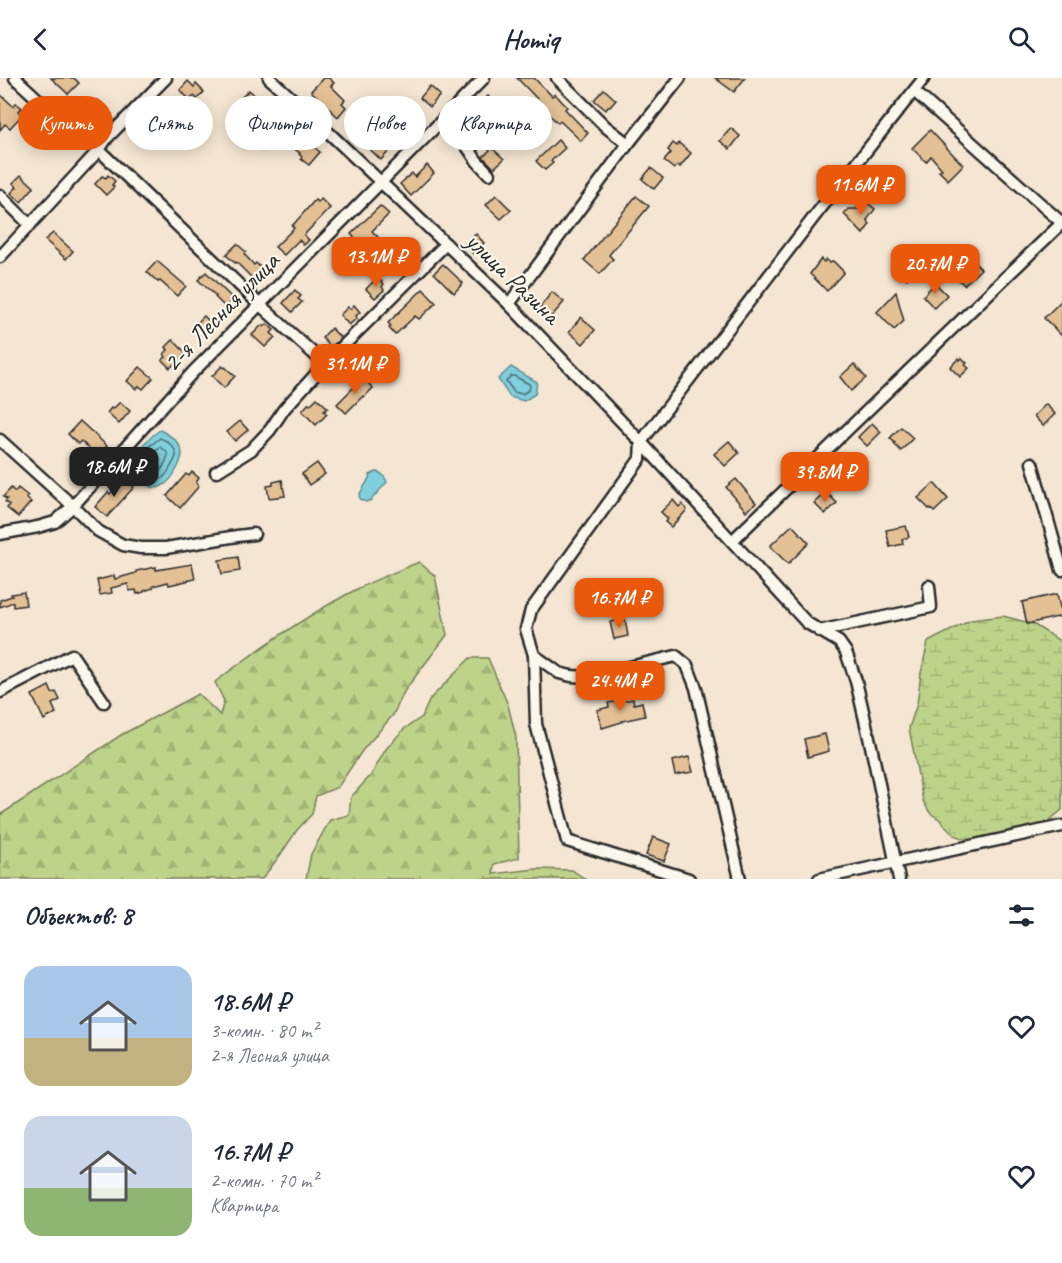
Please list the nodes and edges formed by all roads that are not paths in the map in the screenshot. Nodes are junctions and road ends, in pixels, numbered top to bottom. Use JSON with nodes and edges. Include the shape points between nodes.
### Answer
{"nodes":[{"id":1,"x":15,"y":78,"type":"edge"},
{"id":2,"x":166,"y":78,"type":"edge"},
{"id":3,"x":269,"y":78,"type":"edge"},
{"id":4,"x":484,"y":78,"type":"edge"},
{"id":5,"x":557,"y":78,"type":"edge"},
{"id":6,"x":680,"y":78,"type":"edge"},
{"id":7,"x":924,"y":78,"type":"edge"},
{"id":8,"x":914,"y":91,"type":"junction"},
{"id":9,"x":34,"y":96,"type":"edge"},
{"id":10,"x":466,"y":96,"type":"edge"},
{"id":11,"x":438,"y":124,"type":"edge"},
{"id":12,"x":113,"y":132,"type":"edge"},
{"id":13,"x":628,"y":144,"type":"junction"},
{"id":14,"x":99,"y":150,"type":"joint"},
{"id":15,"x":469,"y":150,"type":"edge"},
{"id":16,"x":489,"y":174,"type":"dead end"},
{"id":17,"x":381,"y":183,"type":"junction"},
{"id":18,"x":0,"y":195,"type":"edge"},
{"id":19,"x":1062,"y":223,"type":"edge"},
{"id":20,"x":30,"y":225,"type":"junction"},
{"id":21,"x":446,"y":244,"type":"junction"},
{"id":22,"x":0,"y":257,"type":"edge"},
{"id":23,"x":259,"y":304,"type":"junction"},
{"id":24,"x":509,"y":304,"type":"junction"},
{"id":25,"x":325,"y":364,"type":"junction"},
{"id":26,"x":0,"y":440,"type":"edge"},
{"id":27,"x":641,"y":442,"type":"junction"},
{"id":28,"x":1032,"y":464,"type":"dead end"},
{"id":29,"x":216,"y":472,"type":"dead end"},
{"id":30,"x":73,"y":506,"type":"junction"},
{"id":31,"x":0,"y":534,"type":"edge"},
{"id":32,"x":254,"y":534,"type":"dead end"},
{"id":33,"x":732,"y":541,"type":"junction"},
{"id":34,"x":1062,"y":570,"type":"edge"},
{"id":35,"x":929,"y":586,"type":"dead end"},
{"id":36,"x":819,"y":631,"type":"junction"},
{"id":37,"x":534,"y":655,"type":"junction"},
{"id":38,"x":0,"y":692,"type":"edge"},
{"id":39,"x":104,"y":702,"type":"dead end"},
{"id":40,"x":1062,"y":826,"type":"edge"},
{"id":41,"x":896,"y":863,"type":"junction"},
{"id":42,"x":689,"y":879,"type":"edge"},
{"id":43,"x":740,"y":879,"type":"edge"},
{"id":44,"x":819,"y":879,"type":"edge"},
{"id":45,"x":898,"y":879,"type":"edge"}],
"edges":[{"from":1,"to":9,"type":"street"},
{"from":2,"to":12,"type":"street"},
{"from":3,"to":17,"type":"street","name":"улица Разина"},
{"from":4,"to":10,"type":"street","name":"2-я Лесная улица"},
{"from":5,"to":13,"type":"street"},
{"from":6,"to":13,"type":"street"},
{"from":7,"to":8,"type":"street"},
{"from":8,"to":19,"type":"street"},
{"from":8,"to":27,"type":"street"},
{"from":11,"to":17,"type":"street","name":"2-я Лесная улица"},
{"from":13,"to":24,"type":"street"},
{"from":14,"to":20,"type":"street"},
{"from":14,"to":23,"type":"street"},
{"from":15,"to":16,"type":"street"},
{"from":17,"to":21,"type":"street","name":"улица Разина"},
{"from":17,"to":23,"type":"street","name":"2-я Лесная улица"},
{"from":18,"to":20,"type":"street"},
{"from":19,"to":33,"type":"street"},
{"from":20,"to":22,"type":"street"},
{"from":21,"to":24,"type":"street","name":"улица Разина"},
{"from":21,"to":25,"type":"street"},
{"from":23,"to":25,"type":"street"},
{"from":23,"to":30,"type":"street","name":"2-я Лесная улица","via":[[192,372]]},
{"from":24,"to":27,"type":"street","name":"улица Разина"},
{"from":25,"to":29,"type":"street","via":[[251,450]]},
{"from":26,"to":30,"type":"street"},
{"from":27,"to":33,"type":"street","name":"улица Разина"},
{"from":27,"to":37,"type":"street","via":[[640,459],[531,610],[526,629]]},
{"from":28,"to":34,"type":"street"},
{"from":30,"to":31,"type":"street","name":"2-я Лесная улица","via":[[55,522]]},
{"from":30,"to":32,"type":"street","via":[[98,531],[123,545],[141,548],[166,548]]},
{"from":33,"to":36,"type":"street","name":"улица Разина","via":[[807,623]]},
{"from":35,"to":36,"type":"street","via":[[931,607]]},
{"from":36,"to":41,"type":"street","name":"улица Разина","via":[[839,642],[856,681]]},
{"from":37,"to":42,"type":"street","via":[[536,724],[567,841]]},
{"from":37,"to":43,"type":"street","via":[[559,673],[586,677],[676,656],[687,665],[696,687]]},
{"from":38,"to":39,"type":"street","via":[[72,655]]},
{"from":40,"to":41,"type":"street"},
{"from":41,"to":44,"type":"street"},
{"from":41,"to":45,"type":"street","name":"улица Разина"}]}
